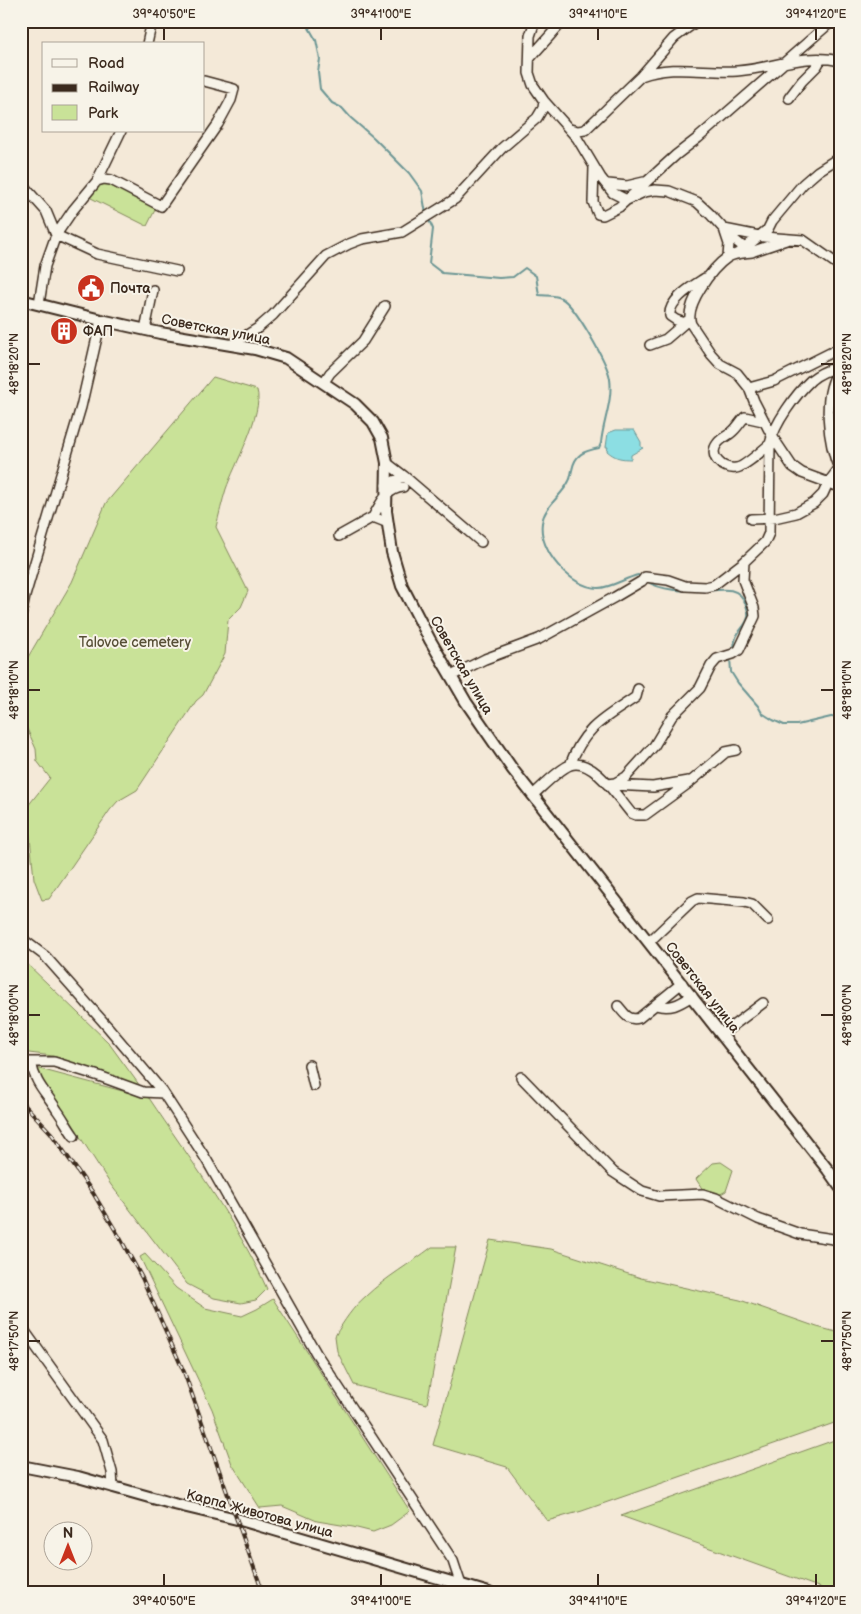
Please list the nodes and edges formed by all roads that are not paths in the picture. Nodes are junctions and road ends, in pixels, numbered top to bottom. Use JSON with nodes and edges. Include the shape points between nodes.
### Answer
{"nodes":[{"id":1,"x":152,"y":21,"type":"edge"},
{"id":2,"x":535,"y":21,"type":"edge"},
{"id":3,"x":563,"y":21,"type":"edge"},
{"id":4,"x":698,"y":21,"type":"edge"},
{"id":5,"x":832,"y":21,"type":"edge"},
{"id":6,"x":147,"y":42,"type":"edge"},
{"id":7,"x":530,"y":58,"type":"junction"},
{"id":8,"x":821,"y":58,"type":"junction"},
{"id":9,"x":840,"y":61,"type":"edge"},
{"id":10,"x":785,"y":62,"type":"junction"},
{"id":11,"x":641,"y":76,"type":"junction"},
{"id":12,"x":205,"y":81,"type":"edge"},
{"id":13,"x":789,"y":98,"type":"dead end"},
{"id":14,"x":544,"y":101,"type":"junction"},
{"id":15,"x":556,"y":115,"type":"junction"},
{"id":16,"x":537,"y":118,"type":"junction"},
{"id":17,"x":570,"y":129,"type":"junction"},
{"id":18,"x":120,"y":132,"type":"edge"},
{"id":19,"x":840,"y":158,"type":"edge"},
{"id":20,"x":594,"y":167,"type":"junction"},
{"id":21,"x":96,"y":181,"type":"junction"},
{"id":22,"x":645,"y":182,"type":"junction"},
{"id":23,"x":21,"y":183,"type":"edge"},
{"id":24,"x":608,"y":184,"type":"junction"},
{"id":25,"x":627,"y":200,"type":"junction"},
{"id":26,"x":724,"y":229,"type":"junction"},
{"id":27,"x":56,"y":235,"type":"junction"},
{"id":28,"x":761,"y":236,"type":"junction"},
{"id":29,"x":789,"y":239,"type":"junction"},
{"id":30,"x":740,"y":251,"type":"junction"},
{"id":31,"x":728,"y":257,"type":"junction"},
{"id":32,"x":840,"y":266,"type":"edge"},
{"id":33,"x":177,"y":271,"type":"dead end"},
{"id":34,"x":709,"y":275,"type":"junction"},
{"id":35,"x":154,"y":290,"type":"dead end"},
{"id":36,"x":21,"y":300,"type":"edge"},
{"id":37,"x":39,"y":304,"type":"junction"},
{"id":38,"x":385,"y":306,"type":"dead end"},
{"id":39,"x":100,"y":320,"type":"junction"},
{"id":40,"x":687,"y":321,"type":"junction"},
{"id":41,"x":145,"y":330,"type":"junction"},
{"id":42,"x":231,"y":345,"type":"junction"},
{"id":43,"x":650,"y":345,"type":"dead end"},
{"id":44,"x":840,"y":348,"type":"edge"},
{"id":45,"x":840,"y":367,"type":"edge"},
{"id":46,"x":324,"y":382,"type":"junction"},
{"id":47,"x":749,"y":388,"type":"junction"},
{"id":48,"x":763,"y":421,"type":"junction"},
{"id":49,"x":771,"y":440,"type":"junction"},
{"id":50,"x":387,"y":463,"type":"junction"},
{"id":51,"x":839,"y":469,"type":"edge"},
{"id":52,"x":404,"y":476,"type":"junction"},
{"id":53,"x":828,"y":483,"type":"junction"},
{"id":54,"x":403,"y":487,"type":"dead end"},
{"id":55,"x":840,"y":487,"type":"edge"},
{"id":56,"x":386,"y":489,"type":"junction"},
{"id":57,"x":373,"y":517,"type":"junction"},
{"id":58,"x":770,"y":518,"type":"junction"},
{"id":59,"x":751,"y":519,"type":"dead end"},
{"id":60,"x":388,"y":523,"type":"junction"},
{"id":61,"x":338,"y":536,"type":"dead end"},
{"id":62,"x":481,"y":542,"type":"dead end"},
{"id":63,"x":744,"y":562,"type":"junction"},
{"id":64,"x":21,"y":616,"type":"edge"},
{"id":65,"x":450,"y":676,"type":"junction"},
{"id":66,"x":638,"y":689,"type":"dead end"},
{"id":67,"x":736,"y":750,"type":"dead end"},
{"id":68,"x":570,"y":766,"type":"junction"},
{"id":69,"x":693,"y":780,"type":"junction"},
{"id":70,"x":607,"y":784,"type":"junction"},
{"id":71,"x":533,"y":795,"type":"junction"},
{"id":72,"x":768,"y":920,"type":"dead end"},
{"id":73,"x":21,"y":938,"type":"edge"},
{"id":74,"x":650,"y":942,"type":"junction"},
{"id":75,"x":682,"y":983,"type":"junction"},
{"id":76,"x":692,"y":996,"type":"junction"},
{"id":77,"x":763,"y":1003,"type":"dead end"},
{"id":78,"x":655,"y":1005,"type":"junction"},
{"id":79,"x":618,"y":1006,"type":"dead end"},
{"id":80,"x":722,"y":1034,"type":"junction"},
{"id":81,"x":21,"y":1060,"type":"edge"},
{"id":82,"x":31,"y":1062,"type":"junction"},
{"id":83,"x":309,"y":1065,"type":"dead end"},
{"id":84,"x":521,"y":1076,"type":"dead end"},
{"id":85,"x":314,"y":1086,"type":"dead end"},
{"id":86,"x":163,"y":1093,"type":"junction"},
{"id":87,"x":74,"y":1136,"type":"dead end"},
{"id":88,"x":840,"y":1187,"type":"edge"},
{"id":89,"x":840,"y":1240,"type":"edge"},
{"id":90,"x":21,"y":1326,"type":"edge"},
{"id":91,"x":21,"y":1466,"type":"edge"},
{"id":92,"x":114,"y":1487,"type":"junction"},
{"id":93,"x":460,"y":1589,"type":"edge"},
{"id":94,"x":489,"y":1593,"type":"edge"}],
"edges":[{"from":1,"to":6,"type":"street"},
{"from":2,"to":7,"type":"street","via":[[530,36]]},
{"from":3,"to":7,"type":"street"},
{"from":4,"to":11,"type":"street","via":[[674,38]]},
{"from":5,"to":10,"type":"street"},
{"from":7,"to":14,"type":"street","via":[[529,73]]},
{"from":8,"to":9,"type":"street"},
{"from":8,"to":10,"type":"street"},
{"from":8,"to":13,"type":"street"},
{"from":10,"to":11,"type":"street","via":[[738,71],[667,70]]},
{"from":10,"to":22,"type":"street"},
{"from":11,"to":17,"type":"street","via":[[585,130]]},
{"from":12,"to":21,"type":"street","via":[[234,89],[231,100],[161,206],[111,180]]},
{"from":14,"to":15,"type":"street"},
{"from":14,"to":16,"type":"street"},
{"from":15,"to":16,"type":"street"},
{"from":15,"to":17,"type":"street"},
{"from":16,"to":42,"type":"street","via":[[502,148],[455,199],[402,232],[362,239],[326,256],[273,315]]},
{"from":17,"to":20,"type":"street"},
{"from":18,"to":21,"type":"street"},
{"from":19,"to":28,"type":"street","via":[[803,184]]},
{"from":20,"to":24,"type":"street"},
{"from":20,"to":25,"type":"street","via":[[593,202],[598,214],[603,216]]},
{"from":21,"to":27,"type":"street"},
{"from":22,"to":24,"type":"street","via":[[627,186]]},
{"from":22,"to":25,"type":"street"},
{"from":23,"to":27,"type":"street","via":[[46,211]]},
{"from":24,"to":25,"type":"street","via":[[613,192]]},
{"from":25,"to":26,"type":"street","via":[[644,192],[669,191],[697,202]]},
{"from":26,"to":28,"type":"street"},
{"from":26,"to":30,"type":"street"},
{"from":26,"to":31,"type":"street","via":[[729,244]]},
{"from":27,"to":33,"type":"street","via":[[97,254]]},
{"from":27,"to":37,"type":"street","via":[[45,266]]},
{"from":28,"to":29,"type":"street"},
{"from":28,"to":30,"type":"street"},
{"from":29,"to":30,"type":"street","via":[[754,251]]},
{"from":29,"to":32,"type":"street","via":[[803,240]]},
{"from":30,"to":31,"type":"street"},
{"from":31,"to":34,"type":"street"},
{"from":34,"to":40,"type":"street","via":[[699,289]]},
{"from":34,"to":40,"type":"street","via":[[673,303],[670,316]]},
{"from":35,"to":41,"type":"street"},
{"from":36,"to":37,"type":"main road","name":"Советская улица"},
{"from":37,"to":39,"type":"main road","name":"Советская улица"},
{"from":38,"to":46,"type":"street","via":[[363,341]]},
{"from":39,"to":41,"type":"main road","name":"Советская улица"},
{"from":39,"to":64,"type":"street","via":[[81,407]]},
{"from":40,"to":43,"type":"street","via":[[666,339]]},
{"from":40,"to":47,"type":"street","via":[[720,364],[737,373]]},
{"from":41,"to":42,"type":"main road","name":"Советская улица"},
{"from":42,"to":46,"type":"main road","name":"Советская улица","via":[[286,358]]},
{"from":44,"to":47,"type":"street","via":[[774,381]]},
{"from":45,"to":49,"type":"street","via":[[811,380],[791,404]]},
{"from":45,"to":51,"type":"street","via":[[832,384],[828,422]]},
{"from":46,"to":50,"type":"main road","name":"Советская улица","via":[[355,404],[373,422],[382,438]]},
{"from":47,"to":48,"type":"street"},
{"from":48,"to":49,"type":"street"},
{"from":48,"to":49,"type":"street","via":[[745,417],[739,422],[733,432],[716,445],[714,454],[717,462],[726,467],[744,465]]},
{"from":49,"to":53,"type":"street","via":[[792,466]]},
{"from":49,"to":58,"type":"street"},
{"from":50,"to":52,"type":"street"},
{"from":50,"to":56,"type":"main road","name":"Советская улица"},
{"from":51,"to":53,"type":"street"},
{"from":52,"to":56,"type":"street"},
{"from":52,"to":62,"type":"street"},
{"from":53,"to":55,"type":"street"},
{"from":53,"to":58,"type":"street","via":[[814,503],[796,513]]},
{"from":54,"to":56,"type":"street"},
{"from":56,"to":57,"type":"street"},
{"from":56,"to":60,"type":"main road","name":"Советская улица"},
{"from":57,"to":60,"type":"street"},
{"from":57,"to":61,"type":"street"},
{"from":58,"to":59,"type":"street"},
{"from":58,"to":63,"type":"street","via":[[770,533],[765,542]]},
{"from":60,"to":65,"type":"main road","name":"Советская улица","via":[[402,586]]},
{"from":63,"to":65,"type":"street","via":[[714,585],[705,587],[644,579],[539,639]]},
{"from":63,"to":70,"type":"street","via":[[743,580],[755,616],[743,644],[739,650],[717,659],[700,688],[672,716],[654,746],[636,767],[615,783]]},
{"from":65,"to":71,"type":"main road","name":"Советская улица"},
{"from":66,"to":68,"type":"street","via":[[636,697],[590,729]]},
{"from":67,"to":69,"type":"street","via":[[726,752]]},
{"from":68,"to":70,"type":"street","via":[[581,764],[592,769]]},
{"from":68,"to":71,"type":"street"},
{"from":69,"to":70,"type":"street","via":[[653,787]]},
{"from":69,"to":70,"type":"street","via":[[645,815],[636,816]]},
{"from":71,"to":74,"type":"main road","name":"Советская улица"},
{"from":72,"to":74,"type":"street","via":[[752,904],[698,898]]},
{"from":73,"to":86,"type":"street","via":[[45,956]]},
{"from":74,"to":75,"type":"main road","name":"Советская улица"},
{"from":75,"to":76,"type":"main road","name":"Советская улица"},
{"from":75,"to":78,"type":"street"},
{"from":76,"to":78,"type":"street","via":[[675,1007]]},
{"from":76,"to":80,"type":"main road","name":"Советская улица"},
{"from":77,"to":80,"type":"street"},
{"from":78,"to":79,"type":"street","via":[[633,1019]]},
{"from":80,"to":88,"type":"main road","name":"Советская улица"},
{"from":81,"to":82,"type":"street"},
{"from":82,"to":86,"type":"street","via":[[54,1062],[143,1092]]},
{"from":82,"to":87,"type":"street","via":[[42,1091]]},
{"from":83,"to":85,"type":"street"},
{"from":84,"to":89,"type":"street","via":[[613,1172],[642,1191],[659,1196],[702,1194],[800,1234]]},
{"from":86,"to":93,"type":"street","via":[[206,1159],[316,1353],[453,1562]]},
{"from":90,"to":92,"type":"street","via":[[103,1440]]},
{"from":91,"to":92,"type":"main road","name":"Карпа Животова улица"},
{"from":92,"to":93,"type":"main road","name":"Карпа Животова улица","via":[[237,1519]]},
{"from":93,"to":94,"type":"main road","name":"Карпа Животова улица"}]}
